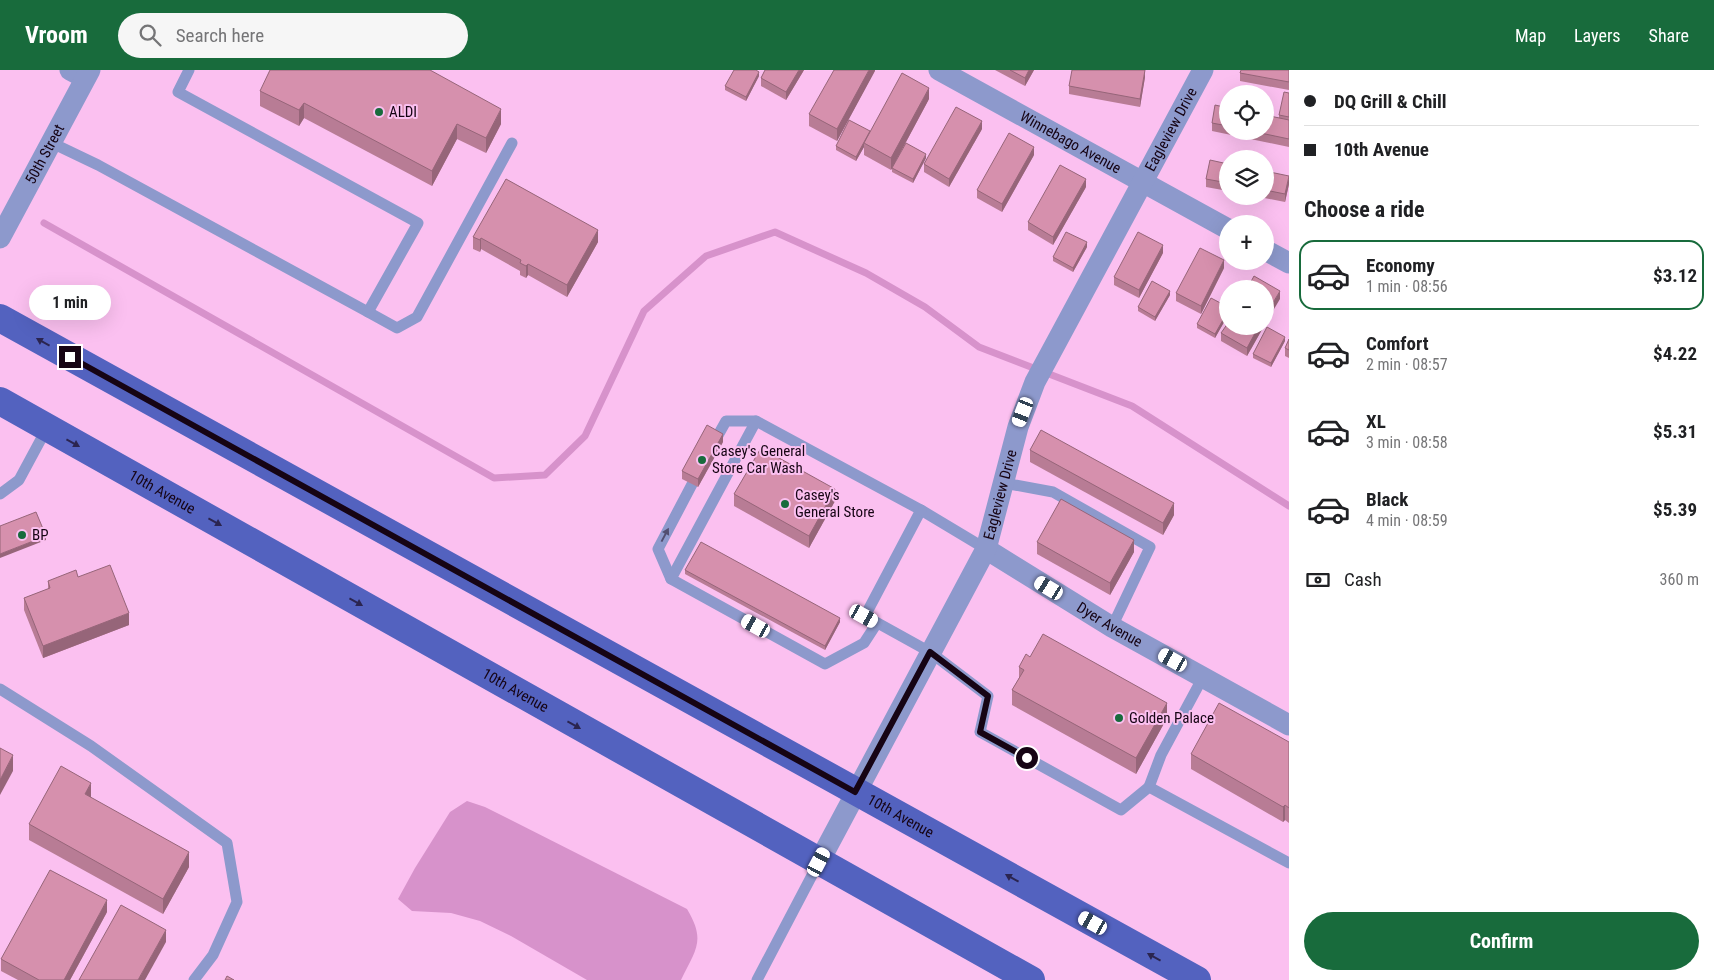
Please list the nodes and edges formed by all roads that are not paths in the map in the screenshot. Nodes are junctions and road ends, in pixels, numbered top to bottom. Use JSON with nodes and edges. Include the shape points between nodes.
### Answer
{"nodes":[{"id":1,"x":189,"y":70,"type":"edge"},
{"id":2,"x":939,"y":70,"type":"edge"},
{"id":3,"x":1203,"y":70,"type":"edge"},
{"id":4,"x":82,"y":73,"type":"edge"},
{"id":5,"x":52,"y":143,"type":"junction"},
{"id":6,"x":512,"y":143,"type":"dead end"},
{"id":7,"x":1142,"y":183,"type":"junction"},
{"id":8,"x":1219,"y":224,"type":"edge"},
{"id":9,"x":0,"y":238,"type":"edge"},
{"id":10,"x":1274,"y":254,"type":"edge"},
{"id":11,"x":1289,"y":262,"type":"edge"},
{"id":12,"x":368,"y":312,"type":"junction"},
{"id":13,"x":0,"y":318,"type":"edge"},
{"id":14,"x":0,"y":402,"type":"edge"},
{"id":15,"x":756,"y":421,"type":"junction"},
{"id":16,"x":47,"y":428,"type":"junction"},
{"id":17,"x":1004,"y":483,"type":"junction"},
{"id":18,"x":0,"y":494,"type":"edge"},
{"id":19,"x":921,"y":510,"type":"junction"},
{"id":20,"x":986,"y":549,"type":"junction"},
{"id":21,"x":671,"y":579,"type":"junction"},
{"id":22,"x":876,"y":623,"type":"junction"},
{"id":23,"x":1112,"y":627,"type":"junction"},
{"id":24,"x":930,"y":652,"type":"junction"},
{"id":25,"x":1203,"y":677,"type":"junction"},
{"id":26,"x":0,"y":689,"type":"edge"},
{"id":27,"x":1289,"y":725,"type":"edge"},
{"id":28,"x":1149,"y":787,"type":"junction"},
{"id":29,"x":855,"y":792,"type":"junction"},
{"id":30,"x":819,"y":862,"type":"junction"},
{"id":31,"x":1289,"y":863,"type":"edge"},
{"id":32,"x":194,"y":980,"type":"edge"},
{"id":33,"x":757,"y":980,"type":"edge"},
{"id":34,"x":1031,"y":980,"type":"edge"},
{"id":35,"x":1197,"y":980,"type":"edge"}],
"edges":[{"from":1,"to":12,"type":"lane","via":[[178,92],[418,223]]},
{"from":2,"to":7,"type":"street","name":"Winnebago Avenue"},
{"from":3,"to":7,"type":"street","name":"Eagleview Drive"},
{"from":4,"to":5,"type":"street","name":"50th Street"},
{"from":5,"to":9,"type":"street","name":"50th Street"},
{"from":5,"to":12,"type":"lane"},
{"from":6,"to":12,"type":"lane","via":[[417,317],[397,328]]},
{"from":7,"to":8,"type":"street","name":"Winnebago Avenue"},
{"from":7,"to":17,"type":"street","name":"Eagleview Drive","via":[[1035,382],[1018,426]]},
{"from":10,"to":11,"type":"street"},
{"from":29,"to":13,"type":"main road","name":"10th Avenue","one_way":true},
{"from":14,"to":16,"type":"main road","name":"10th Avenue"},
{"from":15,"to":19,"type":"lane"},
{"from":15,"to":21,"type":"lane"},
{"from":21,"to":15,"type":"lane","one_way":true,"via":[[658,549],[705,459],[726,421]]},
{"from":16,"to":18,"type":"lane","via":[[18,480]]},
{"from":16,"to":30,"type":"main road","name":"10th Avenue","one_way":true},
{"from":17,"to":20,"type":"street","name":"Eagleview Drive"},
{"from":17,"to":23,"type":"lane","via":[[1053,492],[1150,547]]},
{"from":19,"to":20,"type":"lane"},
{"from":19,"to":22,"type":"lane","via":[[864,616]]},
{"from":20,"to":23,"type":"street","name":"Dyer Avenue"},
{"from":20,"to":24,"type":"street","name":"Eagleview Drive"},
{"from":21,"to":22,"type":"lane","via":[[825,664],[864,643]]},
{"from":22,"to":24,"type":"lane"},
{"from":23,"to":25,"type":"street","name":"Dyer Avenue"},
{"from":24,"to":28,"type":"lane","via":[[988,696],[980,732],[1121,810]]},
{"from":24,"to":29,"type":"street","name":"Eagleview Drive"},
{"from":25,"to":27,"type":"street","name":"Dyer Avenue"},
{"from":25,"to":28,"type":"lane","via":[[1161,755]]},
{"from":26,"to":32,"type":"lane","via":[[91,746],[227,844],[238,902],[213,955]]},
{"from":28,"to":31,"type":"lane"},
{"from":29,"to":30,"type":"street","name":"Eagleview Drive"},
{"from":35,"to":29,"type":"main road","name":"10th Avenue","one_way":true},
{"from":30,"to":33,"type":"lane"},
{"from":30,"to":34,"type":"main road","name":"10th Avenue"}]}
